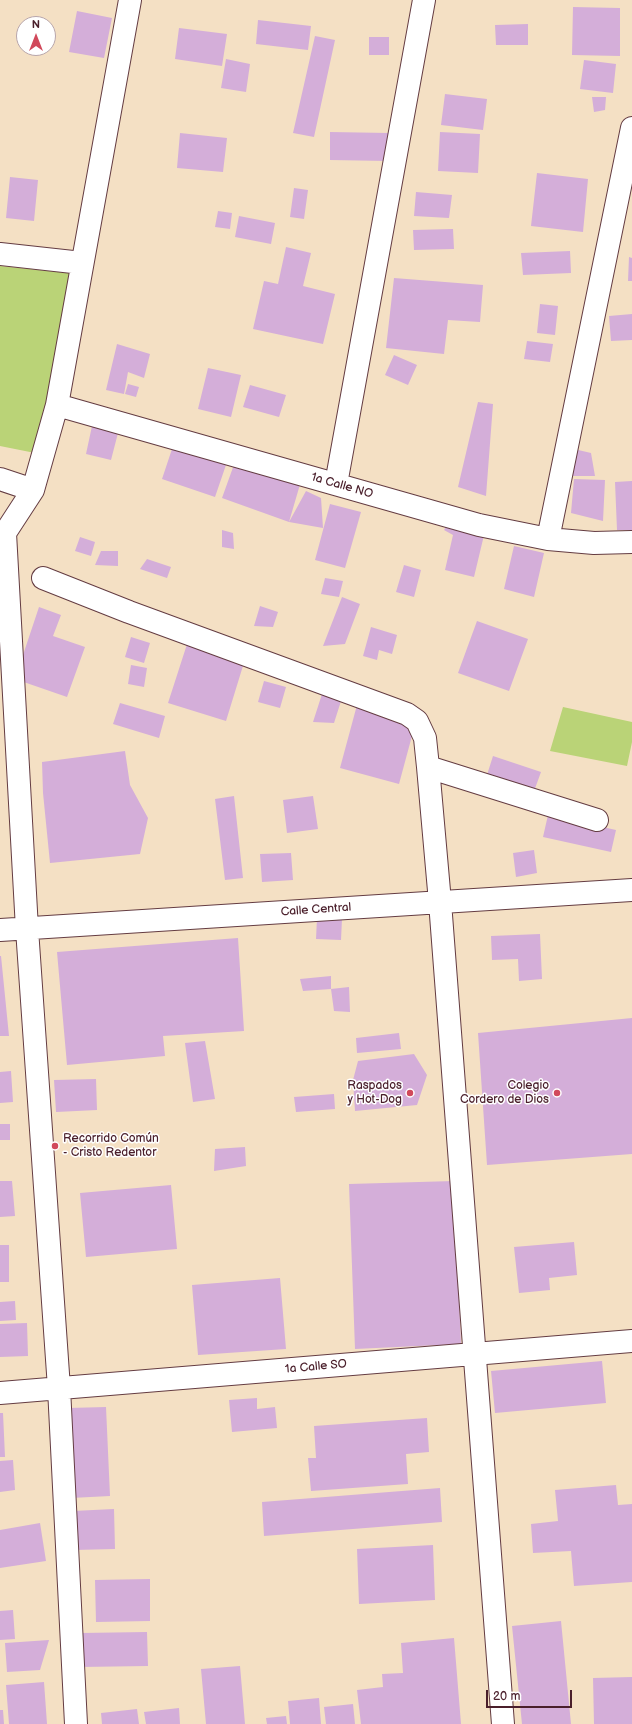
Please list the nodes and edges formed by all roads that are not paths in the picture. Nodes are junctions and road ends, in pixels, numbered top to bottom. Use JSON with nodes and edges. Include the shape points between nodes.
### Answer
{"nodes":[{"id":1,"x":130,"y":0,"type":"edge"},
{"id":2,"x":424,"y":0,"type":"edge"},
{"id":3,"x":632,"y":128,"type":"edge"},
{"id":4,"x":0,"y":254,"type":"edge"},
{"id":5,"x":82,"y":263,"type":"junction"},
{"id":6,"x":57,"y":405,"type":"junction"},
{"id":7,"x":0,"y":479,"type":"edge"},
{"id":8,"x":336,"y":484,"type":"junction"},
{"id":9,"x":33,"y":490,"type":"junction"},
{"id":10,"x":2,"y":533,"type":"edge"},
{"id":11,"x":548,"y":539,"type":"junction"},
{"id":12,"x":632,"y":542,"type":"edge"},
{"id":13,"x":43,"y":578,"type":"dead end"},
{"id":14,"x":428,"y":768,"type":"junction"},
{"id":15,"x":597,"y":820,"type":"dead end"},
{"id":16,"x":632,"y":890,"type":"edge"},
{"id":17,"x":440,"y":902,"type":"junction"},
{"id":18,"x":27,"y":929,"type":"junction"},
{"id":19,"x":0,"y":930,"type":"edge"},
{"id":20,"x":632,"y":1342,"type":"edge"},
{"id":21,"x":474,"y":1354,"type":"junction"},
{"id":22,"x":59,"y":1388,"type":"junction"},
{"id":23,"x":0,"y":1393,"type":"edge"},
{"id":24,"x":76,"y":1724,"type":"edge"},
{"id":25,"x":503,"y":1724,"type":"edge"}],
"edges":[{"from":1,"to":5,"type":"street"},
{"from":2,"to":8,"type":"street"},
{"from":3,"to":11,"type":"street"},
{"from":4,"to":5,"type":"street"},
{"from":5,"to":6,"type":"street"},
{"from":6,"to":8,"type":"street","name":"1a Calle NO"},
{"from":6,"to":9,"type":"street"},
{"from":7,"to":9,"type":"street"},
{"from":8,"to":11,"type":"street","name":"1a Calle NO","via":[[479,525]]},
{"from":9,"to":10,"type":"street"},
{"from":10,"to":18,"type":"street"},
{"from":11,"to":12,"type":"street","name":"1a Calle NO","via":[[594,543]]},
{"from":13,"to":14,"type":"street","via":[[128,612],[406,714],[417,721],[425,738]]},
{"from":14,"to":15,"type":"street"},
{"from":14,"to":17,"type":"street"},
{"from":16,"to":17,"type":"street","name":"Calle Central"},
{"from":17,"to":18,"type":"street","name":"Calle Central"},
{"from":17,"to":21,"type":"street"},
{"from":18,"to":19,"type":"street","name":"Calle Central"},
{"from":18,"to":22,"type":"street"},
{"from":20,"to":21,"type":"street","name":"1a Calle SO"},
{"from":21,"to":22,"type":"street","name":"1a Calle SO"},
{"from":21,"to":25,"type":"street"},
{"from":22,"to":23,"type":"street","name":"1a Calle SO"},
{"from":22,"to":24,"type":"street"}]}
